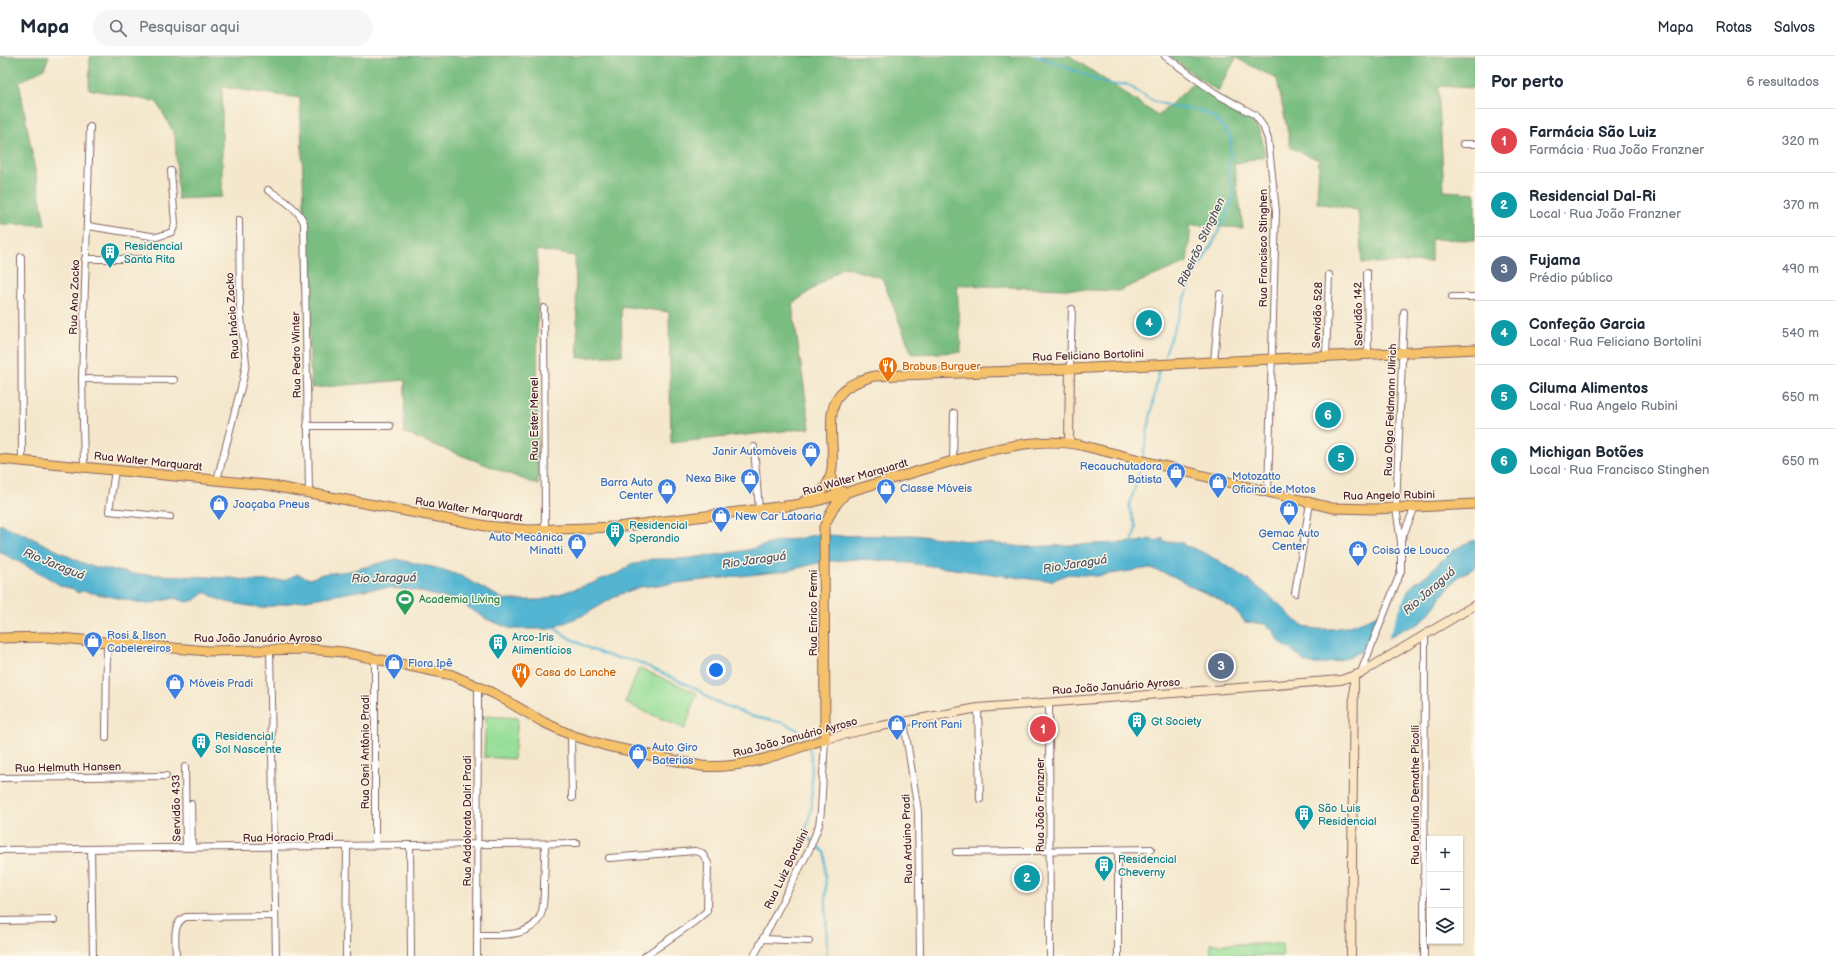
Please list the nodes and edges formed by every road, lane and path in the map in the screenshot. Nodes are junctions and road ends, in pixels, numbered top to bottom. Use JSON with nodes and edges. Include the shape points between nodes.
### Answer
{"nodes":[{"id":1,"x":1165,"y":56,"type":"edge"},
{"id":2,"x":90,"y":128,"type":"dead end"},
{"id":3,"x":1463,"y":144,"type":"dead end"},
{"id":4,"x":1475,"y":144,"type":"edge"},
{"id":5,"x":171,"y":171,"type":"dead end"},
{"id":6,"x":268,"y":190,"type":"dead end"},
{"id":7,"x":239,"y":220,"type":"dead end"},
{"id":8,"x":88,"y":226,"type":"junction"},
{"id":9,"x":21,"y":257,"type":"dead end"},
{"id":10,"x":85,"y":259,"type":"junction"},
{"id":11,"x":145,"y":259,"type":"dead end"},
{"id":12,"x":1367,"y":273,"type":"dead end"},
{"id":13,"x":1329,"y":275,"type":"dead end"},
{"id":14,"x":1220,"y":294,"type":"dead end"},
{"id":15,"x":1452,"y":297,"type":"dead end"},
{"id":16,"x":1475,"y":297,"type":"edge"},
{"id":17,"x":544,"y":308,"type":"dead end"},
{"id":18,"x":1072,"y":309,"type":"dead end"},
{"id":19,"x":1404,"y":312,"type":"dead end"},
{"id":20,"x":1475,"y":349,"type":"edge"},
{"id":21,"x":1403,"y":353,"type":"junction"},
{"id":22,"x":1368,"y":355,"type":"junction"},
{"id":23,"x":1326,"y":357,"type":"junction"},
{"id":24,"x":1272,"y":359,"type":"junction"},
{"id":25,"x":1214,"y":362,"type":"junction"},
{"id":26,"x":1070,"y":369,"type":"junction"},
{"id":27,"x":82,"y":379,"type":"junction"},
{"id":28,"x":174,"y":380,"type":"dead end"},
{"id":29,"x":954,"y":413,"type":"dead end"},
{"id":30,"x":307,"y":426,"type":"junction"},
{"id":31,"x":390,"y":426,"type":"dead end"},
{"id":32,"x":1070,"y":443,"type":"junction"},
{"id":33,"x":754,"y":446,"type":"dead end"},
{"id":34,"x":0,"y":459,"type":"edge"},
{"id":35,"x":22,"y":461,"type":"junction"},
{"id":36,"x":953,"y":461,"type":"junction"},
{"id":37,"x":1142,"y":461,"type":"joint"},
{"id":38,"x":84,"y":467,"type":"junction"},
{"id":39,"x":115,"y":470,"type":"junction"},
{"id":40,"x":831,"y":478,"type":"junction"},
{"id":41,"x":217,"y":480,"type":"junction"},
{"id":42,"x":309,"y":492,"type":"junction"},
{"id":43,"x":1268,"y":492,"type":"junction"},
{"id":44,"x":846,"y":493,"type":"junction"},
{"id":45,"x":1310,"y":503,"type":"junction"},
{"id":46,"x":1475,"y":504,"type":"edge"},
{"id":47,"x":793,"y":506,"type":"junction"},
{"id":48,"x":1415,"y":507,"type":"junction"},
{"id":49,"x":1396,"y":508,"type":"junction"},
{"id":50,"x":759,"y":510,"type":"junction"},
{"id":51,"x":170,"y":517,"type":"dead end"},
{"id":52,"x":545,"y":530,"type":"junction"},
{"id":53,"x":1400,"y":542,"type":"junction"},
{"id":54,"x":1294,"y":593,"type":"dead end"},
{"id":55,"x":1475,"y":605,"type":"edge"},
{"id":56,"x":1425,"y":635,"type":"junction"},
{"id":57,"x":0,"y":638,"type":"edge"},
{"id":58,"x":107,"y":642,"type":"junction"},
{"id":59,"x":270,"y":650,"type":"junction"},
{"id":60,"x":375,"y":658,"type":"junction"},
{"id":61,"x":1358,"y":675,"type":"junction"},
{"id":62,"x":478,"y":685,"type":"junction"},
{"id":63,"x":1050,"y":703,"type":"junction"},
{"id":64,"x":978,"y":708,"type":"junction"},
{"id":65,"x":904,"y":722,"type":"junction"},
{"id":66,"x":571,"y":735,"type":"junction"},
{"id":67,"x":106,"y":738,"type":"dead end"},
{"id":68,"x":825,"y":739,"type":"junction"},
{"id":69,"x":185,"y":767,"type":"dead end"},
{"id":70,"x":166,"y":776,"type":"dead end"},
{"id":71,"x":0,"y":778,"type":"edge"},
{"id":72,"x":572,"y":798,"type":"dead end"},
{"id":73,"x":980,"y":799,"type":"dead end"},
{"id":74,"x":191,"y":804,"type":"dead end"},
{"id":75,"x":577,"y":843,"type":"dead end"},
{"id":76,"x":545,"y":844,"type":"junction"},
{"id":77,"x":375,"y":845,"type":"junction"},
{"id":78,"x":410,"y":845,"type":"junction"},
{"id":79,"x":476,"y":845,"type":"junction"},
{"id":80,"x":347,"y":846,"type":"junction"},
{"id":81,"x":275,"y":847,"type":"junction"},
{"id":82,"x":189,"y":848,"type":"junction"},
{"id":83,"x":91,"y":849,"type":"junction"},
{"id":84,"x":1151,"y":849,"type":"dead end"},
{"id":85,"x":0,"y":850,"type":"edge"},
{"id":86,"x":1118,"y":850,"type":"junction"},
{"id":87,"x":1050,"y":851,"type":"junction"},
{"id":88,"x":956,"y":852,"type":"dead end"},
{"id":89,"x":609,"y":858,"type":"dead end"},
{"id":90,"x":275,"y":916,"type":"junction"},
{"id":91,"x":54,"y":920,"type":"dead end"},
{"id":92,"x":0,"y":921,"type":"edge"},
{"id":93,"x":477,"y":935,"type":"junction"},
{"id":94,"x":763,"y":939,"type":"junction"},
{"id":95,"x":809,"y":941,"type":"dead end"},
{"id":96,"x":93,"y":956,"type":"edge"},
{"id":97,"x":176,"y":956,"type":"edge"},
{"id":98,"x":276,"y":956,"type":"edge"},
{"id":99,"x":346,"y":956,"type":"edge"},
{"id":100,"x":411,"y":956,"type":"edge"},
{"id":101,"x":477,"y":956,"type":"edge"},
{"id":102,"x":645,"y":956,"type":"edge"},
{"id":103,"x":754,"y":956,"type":"edge"},
{"id":104,"x":920,"y":956,"type":"edge"},
{"id":105,"x":1050,"y":956,"type":"edge"},
{"id":106,"x":1118,"y":956,"type":"edge"},
{"id":107,"x":1351,"y":956,"type":"edge"},
{"id":108,"x":1424,"y":956,"type":"edge"}],
"edges":[{"from":1,"to":24,"type":"street","name":"Rua Francisco Stinghen","via":[[1215,93],[1255,115],[1268,139],[1276,211]]},
{"from":2,"to":8,"type":"street","name":"Rua Ana Zacko"},
{"from":3,"to":4,"type":"street"},
{"from":5,"to":8,"type":"street","via":[[175,224],[172,232],[157,236]]},
{"from":6,"to":30,"type":"street","name":"Rua Pedro Winter","via":[[281,198],[304,223]]},
{"from":7,"to":41,"type":"street","name":"Rua Inácio Zacko","via":[[240,308],[246,363]]},
{"from":8,"to":10,"type":"street","name":"Rua Ana Zacko"},
{"from":9,"to":35,"type":"street"},
{"from":10,"to":11,"type":"street"},
{"from":10,"to":27,"type":"street","name":"Rua Ana Zacko"},
{"from":12,"to":22,"type":"street","name":"Servidão 142"},
{"from":13,"to":23,"type":"street","name":"Servidão 528"},
{"from":14,"to":25,"type":"street"},
{"from":15,"to":16,"type":"street"},
{"from":17,"to":52,"type":"street","name":"Rua Ester Menel"},
{"from":18,"to":26,"type":"street"},
{"from":19,"to":21,"type":"street","name":"Rua Olga Feldmann Ullrich"},
{"from":20,"to":21,"type":"main road","name":"Rua Feliciano Bortolini"},
{"from":21,"to":22,"type":"main road","name":"Rua Feliciano Bortolini"},
{"from":21,"to":49,"type":"street","name":"Rua Olga Feldmann Ullrich"},
{"from":22,"to":23,"type":"main road","name":"Rua Feliciano Bortolini"},
{"from":23,"to":24,"type":"main road","name":"Rua Feliciano Bortolini"},
{"from":24,"to":25,"type":"main road","name":"Rua Feliciano Bortolini"},
{"from":24,"to":43,"type":"street","name":"Rua Francisco Stinghen"},
{"from":25,"to":26,"type":"main road","name":"Rua Feliciano Bortolini"},
{"from":26,"to":32,"type":"main road"},
{"from":26,"to":40,"type":"main road","name":"Rua Feliciano Bortolini","via":[[874,376],[857,382],[845,389],[836,400],[832,411]]},
{"from":27,"to":28,"type":"street"},
{"from":27,"to":38,"type":"street","name":"Rua Ana Zacko"},
{"from":29,"to":36,"type":"street"},
{"from":30,"to":31,"type":"street"},
{"from":30,"to":42,"type":"street","name":"Rua Pedro Winter"},
{"from":32,"to":36,"type":"main road","name":"Rua Walter Marquardt","via":[[1009,446]]},
{"from":32,"to":37,"type":"main road","name":"Rua Walter Marquardt"},
{"from":33,"to":50,"type":"street"},
{"from":34,"to":35,"type":"main road","name":"Rua Walter Marquardt"},
{"from":35,"to":38,"type":"main road","name":"Rua Walter Marquardt"},
{"from":36,"to":44,"type":"main road","name":"Rua Walter Marquardt"},
{"from":37,"to":43,"type":"main road","name":"Rua Angelo Rubini"},
{"from":38,"to":39,"type":"main road","name":"Rua Walter Marquardt"},
{"from":39,"to":41,"type":"main road","name":"Rua Walter Marquardt"},
{"from":39,"to":51,"type":"street","via":[[108,511]]},
{"from":40,"to":44,"type":"main road","via":[[835,488]]},
{"from":40,"to":47,"type":"main road","via":[[818,494]]},
{"from":41,"to":42,"type":"main road","name":"Rua Walter Marquardt"},
{"from":42,"to":52,"type":"main road","name":"Rua Walter Marquardt","via":[[486,526]]},
{"from":43,"to":45,"type":"main road","name":"Rua Angelo Rubini"},
{"from":44,"to":47,"type":"main road","name":"Rua Walter Marquardt","via":[[818,502]]},
{"from":44,"to":68,"type":"main road","name":"Rua Enrico Fermi","via":[[830,513],[824,528]]},
{"from":45,"to":49,"type":"main road","name":"Rua Angelo Rubini","via":[[1341,509]]},
{"from":45,"to":54,"type":"street"},
{"from":46,"to":48,"type":"main road","name":"Rua Angelo Rubini"},
{"from":47,"to":50,"type":"main road","name":"Rua Walter Marquardt"},
{"from":48,"to":49,"type":"main road","name":"Rua Angelo Rubini"},
{"from":48,"to":53,"type":"street"},
{"from":49,"to":53,"type":"street","name":"Rua Olga Feldmann Ullrich"},
{"from":50,"to":52,"type":"main road","name":"Rua Walter Marquardt","via":[[617,527]]},
{"from":53,"to":61,"type":"street","name":"Rua Olga Feldmann Ullrich","via":[[1402,563],[1399,577]]},
{"from":55,"to":56,"type":"main road","name":"Rua João Januário Ayroso"},
{"from":56,"to":61,"type":"main road","name":"Rua João Januário Ayroso"},
{"from":56,"to":108,"type":"street","name":"Rua Paulina Demathe Picolli"},
{"from":57,"to":58,"type":"main road","name":"Rua João Januário Ayroso","via":[[48,637]]},
{"from":58,"to":59,"type":"main road","name":"Rua João Januário Ayroso","via":[[208,651]]},
{"from":58,"to":67,"type":"street"},
{"from":59,"to":60,"type":"main road","name":"Rua João Januário Ayroso","via":[[327,650]]},
{"from":59,"to":81,"type":"street"},
{"from":60,"to":62,"type":"main road","name":"Rua João Januário Ayroso","via":[[436,670]]},
{"from":60,"to":77,"type":"street","name":"Rua Osni Antônio Pradi"},
{"from":61,"to":63,"type":"main road","name":"Rua João Januário Ayroso","via":[[1327,682]]},
{"from":61,"to":107,"type":"main road"},
{"from":62,"to":66,"type":"main road","name":"Rua João Januário Ayroso"},
{"from":62,"to":79,"type":"street","name":"Rua Addolorata Dalri Pradi"},
{"from":63,"to":64,"type":"main road","name":"Rua João Januário Ayroso"},
{"from":63,"to":87,"type":"street","name":"Rua João Franzner"},
{"from":64,"to":65,"type":"main road","name":"Rua João Januário Ayroso"},
{"from":64,"to":73,"type":"street"},
{"from":65,"to":68,"type":"main road","name":"Rua João Januário Ayroso"},
{"from":65,"to":104,"type":"street","name":"Rua Arduino Pradi","via":[[918,811]]},
{"from":66,"to":68,"type":"main road","name":"Rua João Januário Ayroso","via":[[607,746],[718,768],[756,762]]},
{"from":66,"to":72,"type":"street"},
{"from":68,"to":94,"type":"street","name":"Rua Luiz Bortolini","via":[[821,811],[814,837]]},
{"from":69,"to":82,"type":"street","name":"Servidão 433"},
{"from":70,"to":71,"type":"street","name":"Rua Helmuth Hansen"},
{"from":74,"to":82,"type":"street"},
{"from":75,"to":76,"type":"street","name":"Rua Horacio Pradi"},
{"from":76,"to":79,"type":"street","name":"Rua Horacio Pradi"},
{"from":76,"to":93,"type":"street","via":[[544,907],[537,922],[530,928],[518,932]]},
{"from":77,"to":78,"type":"street","name":"Rua Horacio Pradi"},
{"from":77,"to":80,"type":"street","name":"Rua Horacio Pradi"},
{"from":78,"to":79,"type":"street","name":"Rua Horacio Pradi"},
{"from":78,"to":100,"type":"street"},
{"from":79,"to":93,"type":"street","name":"Rua Addolorata Dalri Pradi"},
{"from":80,"to":81,"type":"street","name":"Rua Horacio Pradi"},
{"from":80,"to":99,"type":"street"},
{"from":81,"to":82,"type":"street","name":"Rua Horacio Pradi"},
{"from":81,"to":90,"type":"street"},
{"from":82,"to":83,"type":"street","name":"Rua Horacio Pradi"},
{"from":83,"to":85,"type":"street","name":"Rua Horacio Pradi"},
{"from":83,"to":96,"type":"street"},
{"from":84,"to":86,"type":"street"},
{"from":86,"to":87,"type":"street"},
{"from":86,"to":106,"type":"street"},
{"from":87,"to":88,"type":"street"},
{"from":87,"to":105,"type":"street","name":"Rua João Franzner"},
{"from":89,"to":102,"type":"street","via":[[695,851],[702,853],[708,863],[707,911]]},
{"from":90,"to":97,"type":"street","via":[[186,917],[179,920],[176,925]]},
{"from":90,"to":98,"type":"street"},
{"from":91,"to":92,"type":"street"},
{"from":93,"to":101,"type":"street","name":"Rua Addolorata Dalri Pradi"},
{"from":94,"to":95,"type":"street"},
{"from":94,"to":103,"type":"street","name":"Rua Luiz Bortolini"}]}
